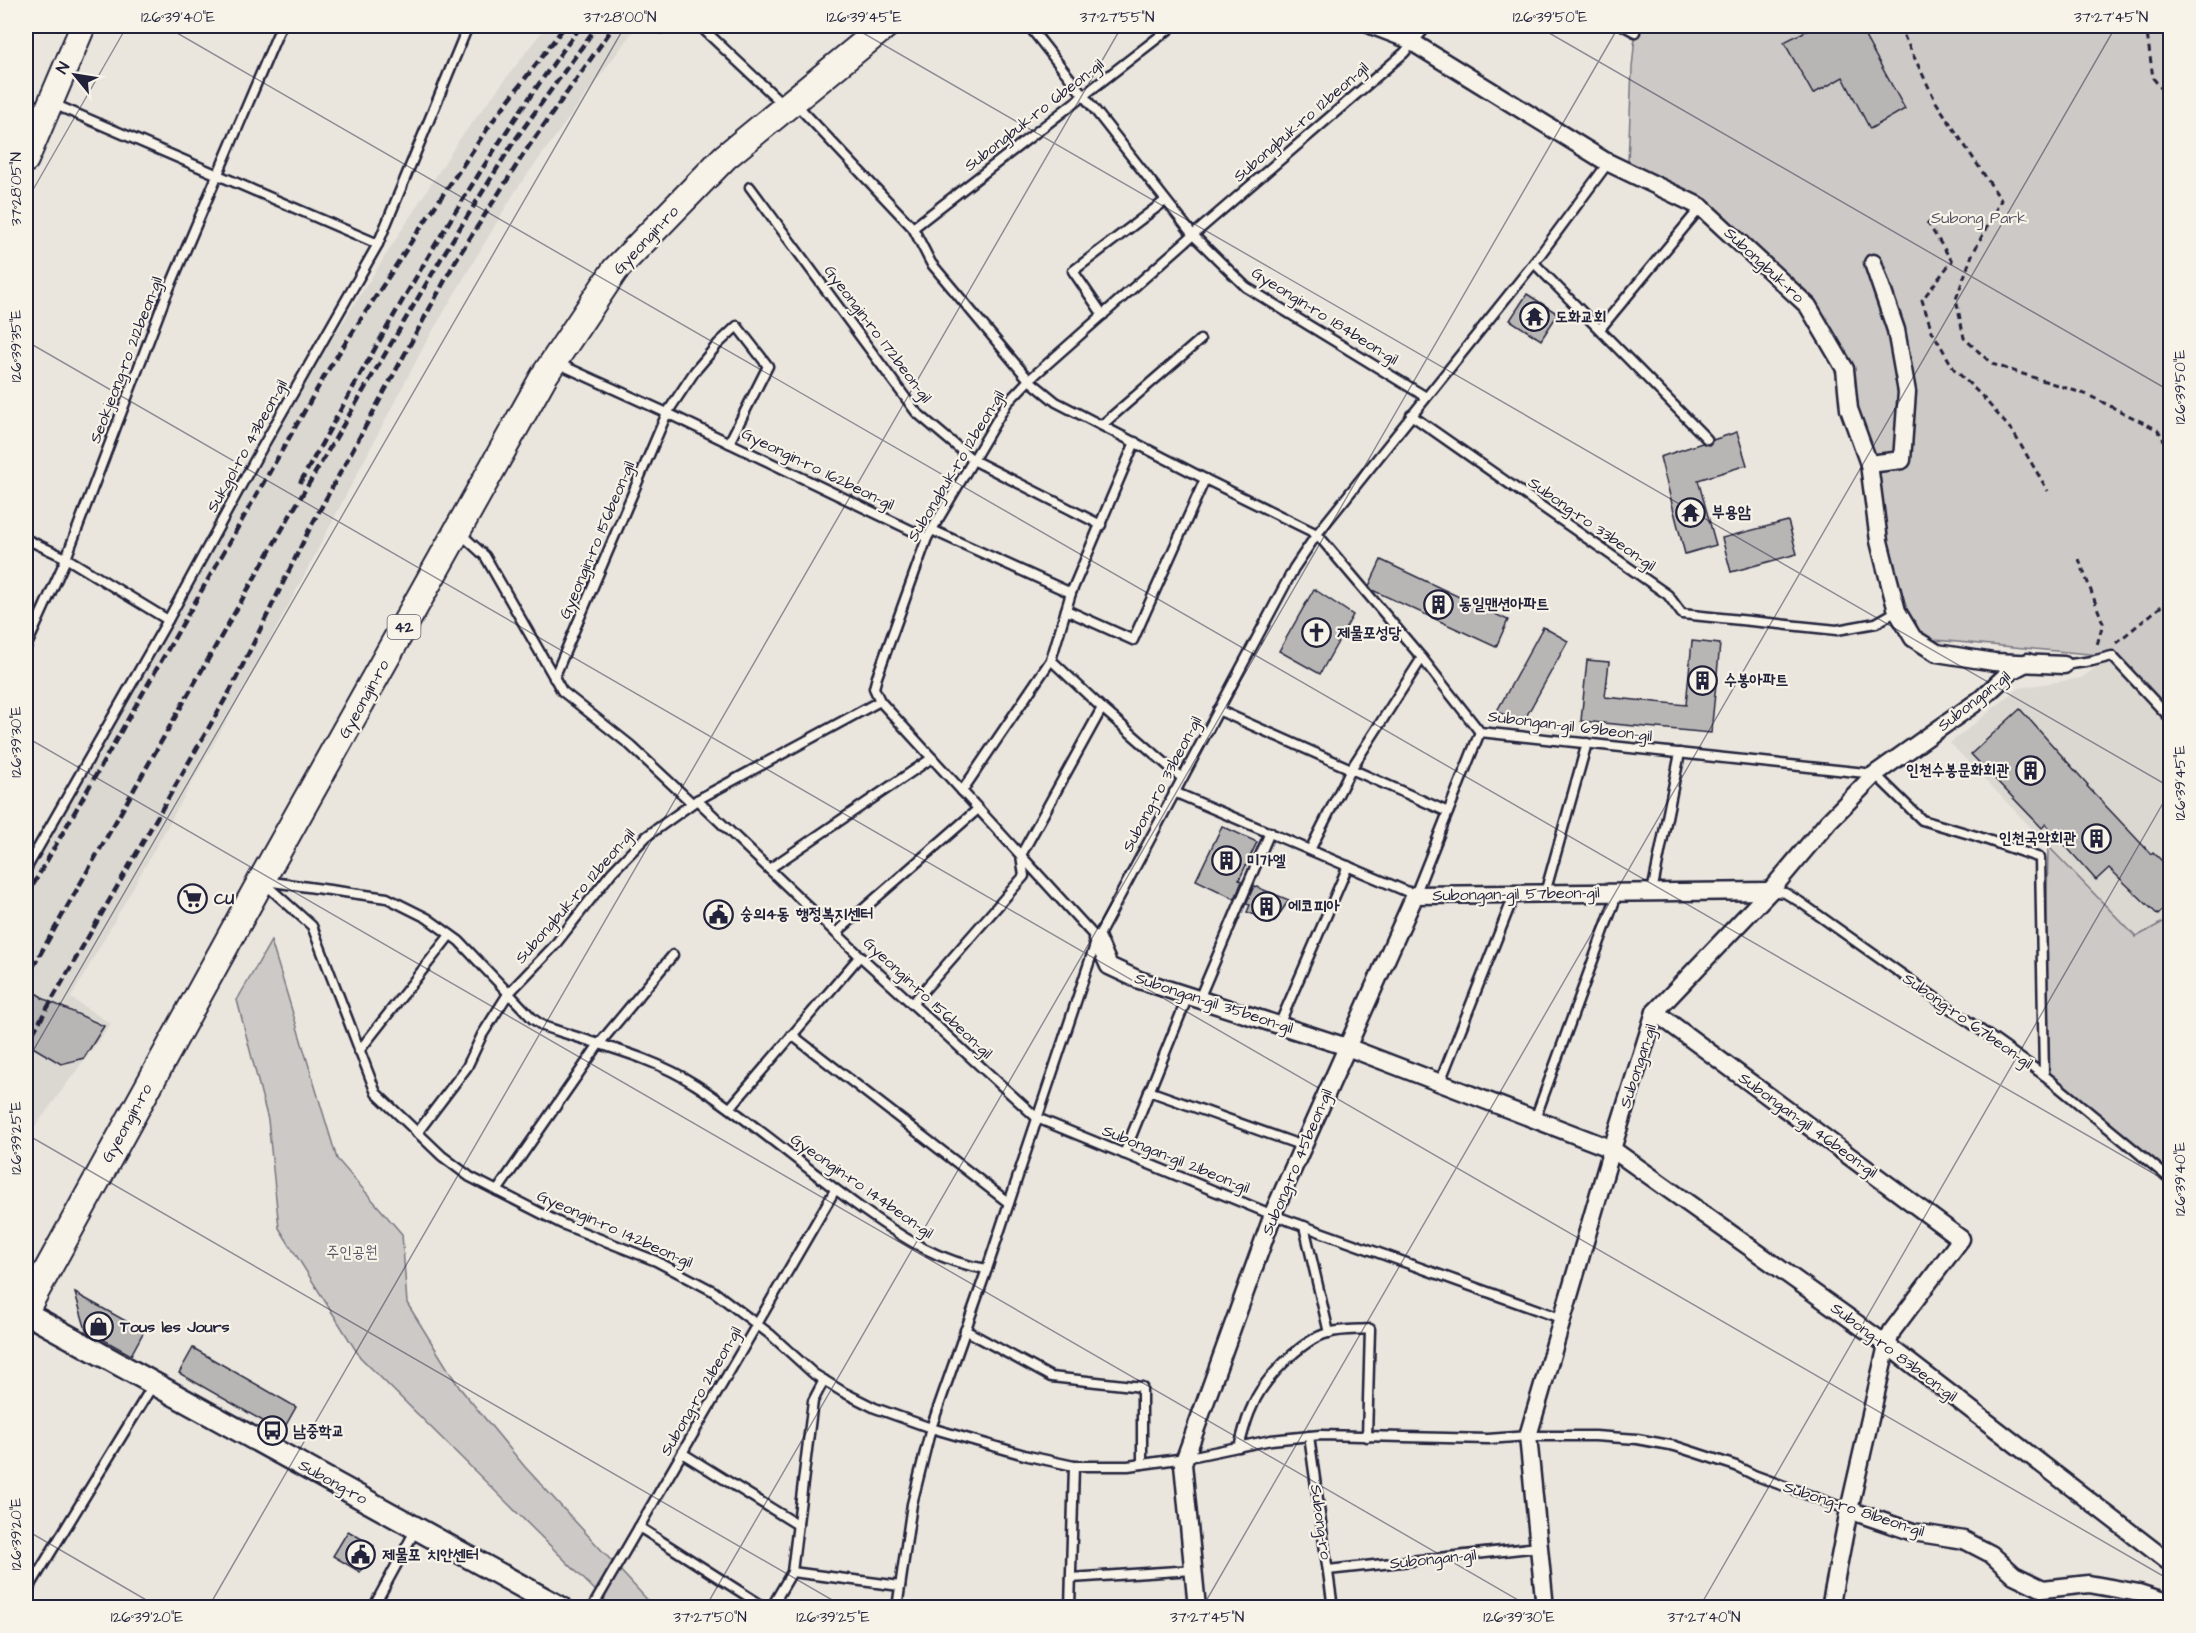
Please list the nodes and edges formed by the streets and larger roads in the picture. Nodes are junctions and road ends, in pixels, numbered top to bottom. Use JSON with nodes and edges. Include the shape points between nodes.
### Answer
{"nodes":[{"id":1,"x":84,"y":26,"type":"edge"},
{"id":2,"x":885,"y":26,"type":"edge"},
{"id":3,"x":1373,"y":26,"type":"edge"},
{"id":4,"x":26,"y":160,"type":"edge"},
{"id":5,"x":1873,"y":262,"type":"dead end"},
{"id":6,"x":1869,"y":464,"type":"junction"},
{"id":7,"x":2028,"y":662,"type":"junction"},
{"id":8,"x":2064,"y":665,"type":"road end"},
{"id":9,"x":1770,"y":891,"type":"junction"},
{"id":10,"x":1415,"y":895,"type":"joint"},
{"id":11,"x":1097,"y":939,"type":"road end"},
{"id":12,"x":1655,"y":1012,"type":"junction"},
{"id":13,"x":1347,"y":1047,"type":"junction"},
{"id":14,"x":1612,"y":1149,"type":"junction"},
{"id":15,"x":26,"y":1311,"type":"edge"},
{"id":16,"x":1887,"y":1345,"type":"junction"},
{"id":17,"x":1849,"y":1510,"type":"junction"},
{"id":18,"x":2170,"y":1563,"type":"edge"},
{"id":19,"x":2170,"y":1603,"type":"edge"},
{"id":20,"x":561,"y":1608,"type":"edge"},
{"id":21,"x":1197,"y":1608,"type":"edge"},
{"id":22,"x":1545,"y":1608,"type":"edge"},
{"id":23,"x":1830,"y":1608,"type":"edge"}],
"edges":[{"from":1,"to":4,"type":"main road"},
{"from":2,"to":15,"type":"main road","name":"Gyeongin-ro","number":"42","via":[[726,157],[615,270],[554,362],[458,531],[261,880]]},
{"from":3,"to":6,"type":"street","name":"Subongbuk-ro","via":[[1414,44],[1608,163],[1701,207],[1808,306],[1845,369],[1850,408]]},
{"from":5,"to":6,"type":"street","via":[[1896,330],[1907,392],[1902,460]]},
{"from":6,"to":7,"type":"street","name":"Subongbuk-ro","via":[[1879,541],[1897,611],[1913,638],[1937,653],[1994,662]]},
{"from":7,"to":8,"type":"street","name":"Subongbuk-ro"},
{"from":7,"to":9,"type":"street","name":"Subongan-gil","via":[[1875,774]]},
{"from":9,"to":10,"type":"street","name":"Subongan-gil 57beon-gil"},
{"from":9,"to":12,"type":"street","name":"Subongan-gil"},
{"from":10,"to":13,"type":"street","name":"Subong-ro 45beon-gil"},
{"from":11,"to":13,"type":"street","name":"Subongan-gil 35beon-gil","via":[[1109,966],[1139,980]]},
{"from":12,"to":14,"type":"street","name":"Subongan-gil"},
{"from":12,"to":16,"type":"street","name":"Subongan-gil 46beon-gil","via":[[1961,1239],[1892,1331]]},
{"from":13,"to":14,"type":"street","name":"Subongan-gil 35beon-gil"},
{"from":13,"to":21,"type":"street","name":"Subong-ro 45beon-gil","via":[[1273,1215],[1183,1464]]},
{"from":14,"to":16,"type":"street","name":"Subong-ro 83beon-gil"},
{"from":14,"to":22,"type":"street","name":"Subongan-gil","via":[[1528,1436]]},
{"from":15,"to":20,"type":"street","name":"Subong-ro"},
{"from":16,"to":17,"type":"street"},
{"from":16,"to":18,"type":"street","name":"Subong-ro 83beon-gil"},
{"from":17,"to":19,"type":"street","name":"Subong-ro 81beon-gil","via":[[1913,1532],[1964,1540],[1991,1554],[2014,1575],[2043,1589],[2089,1584]]},
{"from":17,"to":23,"type":"street"}]}
